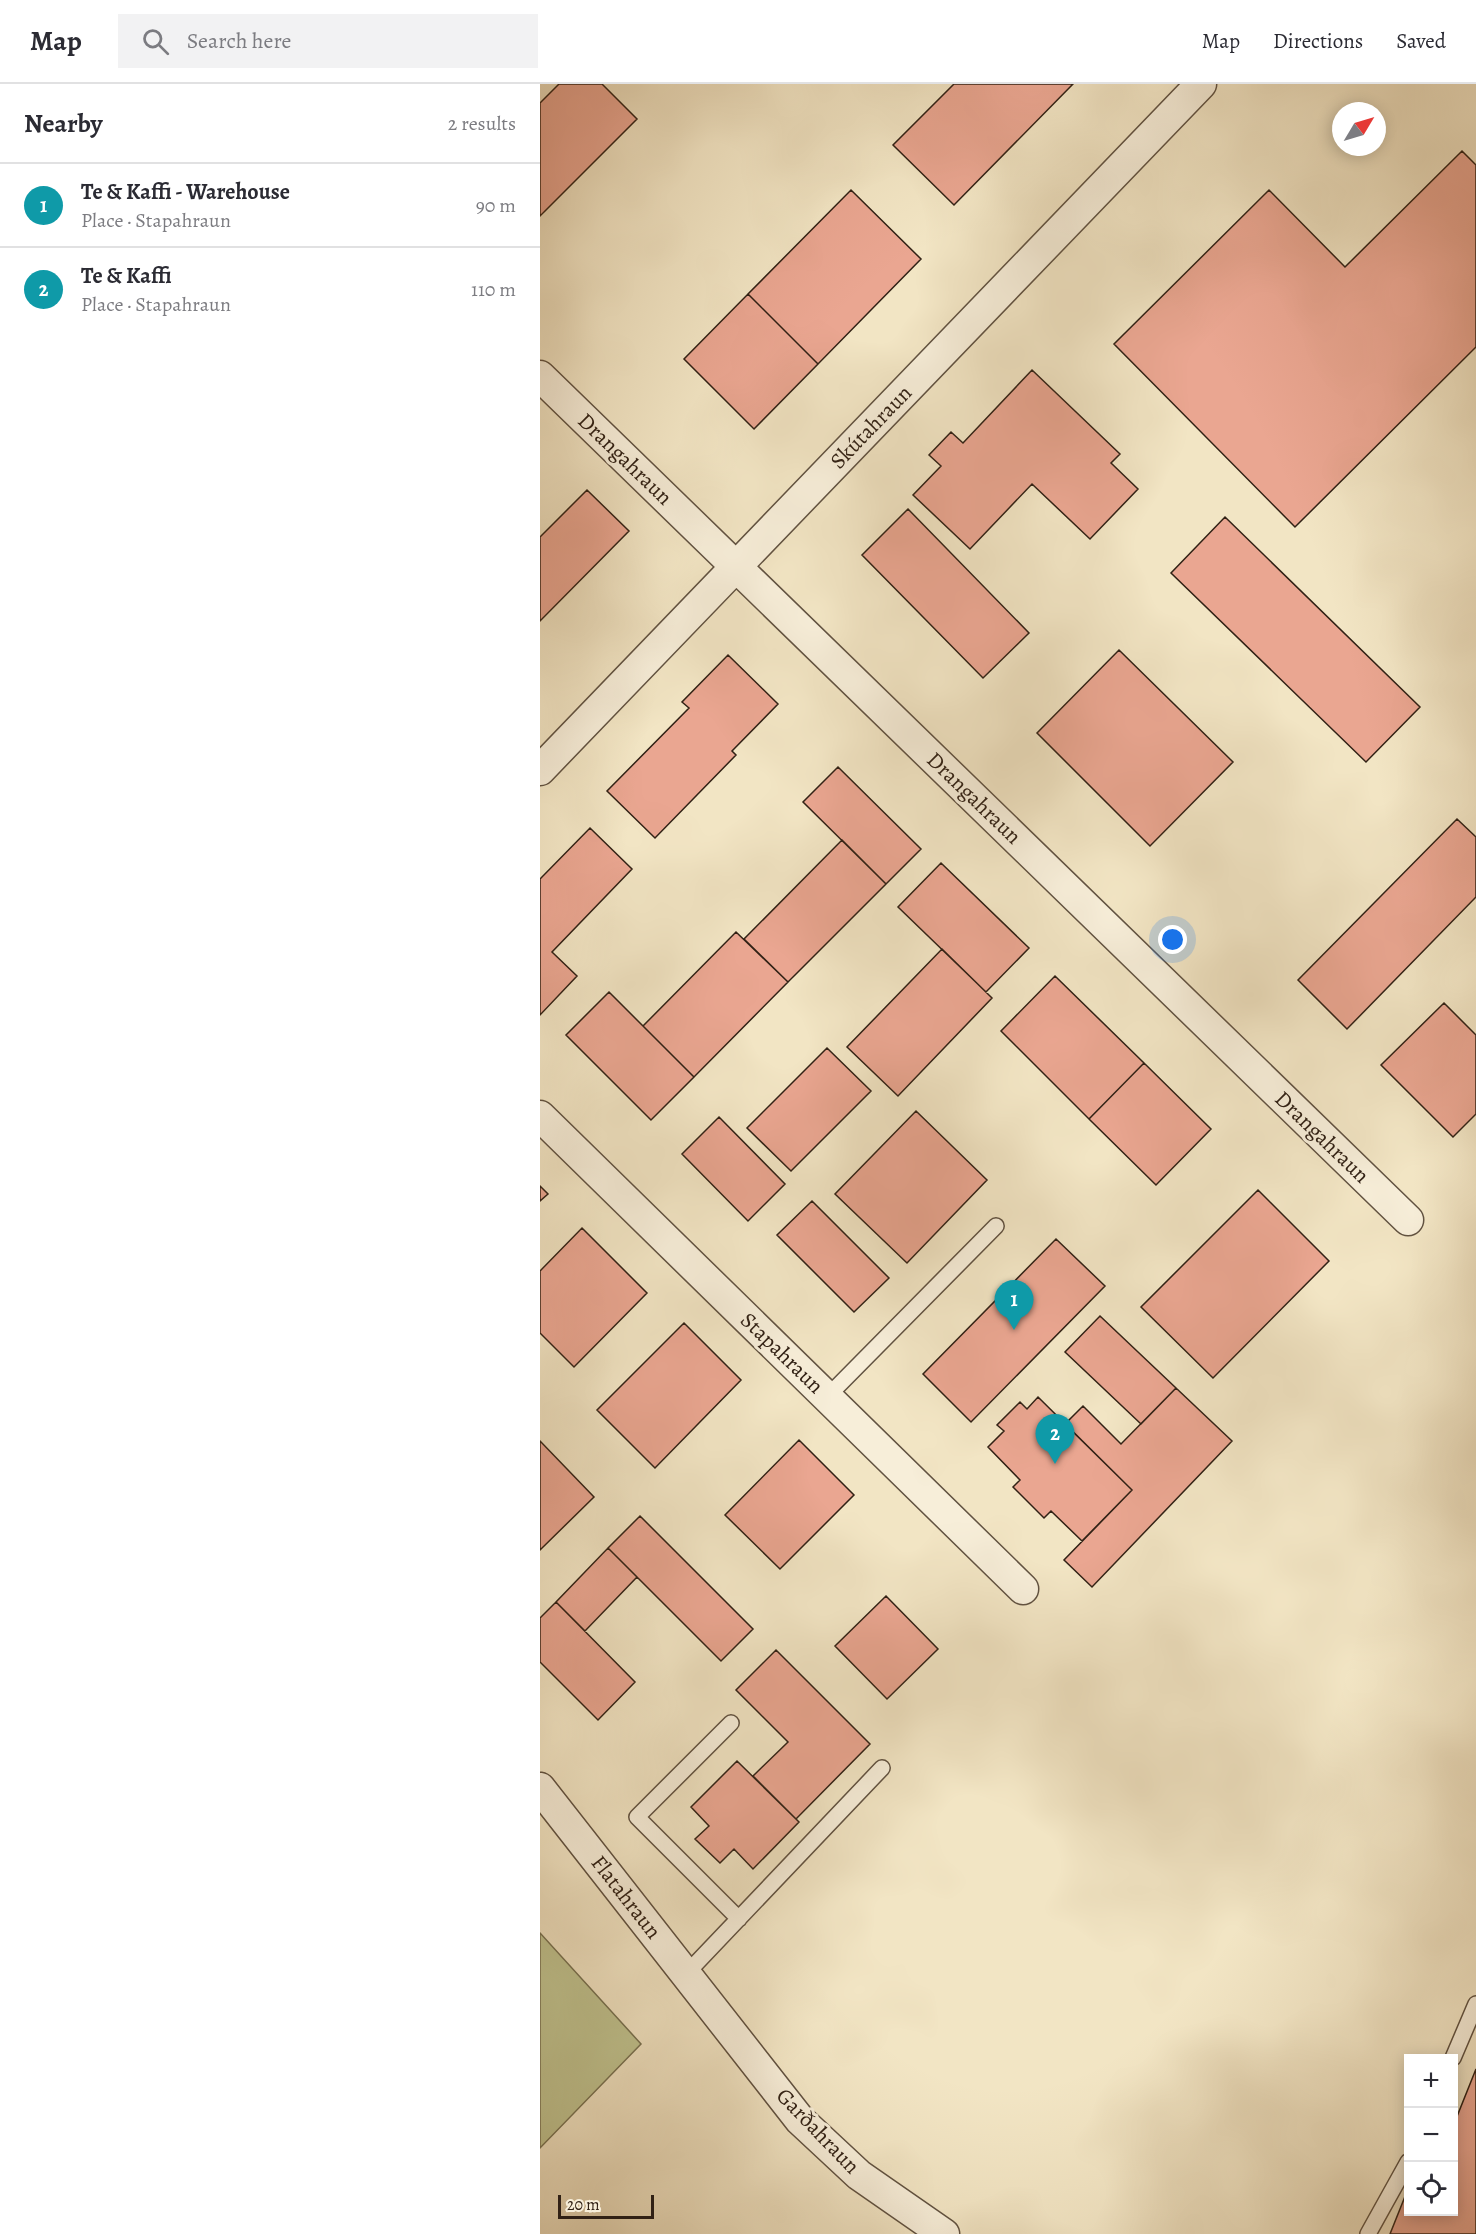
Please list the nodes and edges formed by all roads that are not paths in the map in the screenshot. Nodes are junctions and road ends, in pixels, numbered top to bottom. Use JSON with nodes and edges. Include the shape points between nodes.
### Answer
{"nodes":[{"id":1,"x":1201,"y":84,"type":"edge"},
{"id":2,"x":540,"y":376,"type":"edge"},
{"id":3,"x":736,"y":567,"type":"junction"},
{"id":4,"x":540,"y":770,"type":"edge"},
{"id":5,"x":540,"y":1116,"type":"edge"},
{"id":6,"x":1408,"y":1220,"type":"dead end"},
{"id":7,"x":996,"y":1226,"type":"dead end"},
{"id":8,"x":827,"y":1397,"type":"junction"},
{"id":9,"x":1023,"y":1589,"type":"dead end"},
{"id":10,"x":731,"y":1723,"type":"dead end"},
{"id":11,"x":882,"y":1768,"type":"dead end"},
{"id":12,"x":540,"y":1788,"type":"edge"},
{"id":13,"x":739,"y":1919,"type":"junction"},
{"id":14,"x":686,"y":1974,"type":"junction"},
{"id":15,"x":1476,"y":2004,"type":"edge"},
{"id":16,"x":711,"y":2006,"type":"joint"},
{"id":17,"x":1455,"y":2054,"type":"edge"},
{"id":18,"x":1404,"y":2169,"type":"edge"},
{"id":19,"x":944,"y":2234,"type":"edge"},
{"id":20,"x":1368,"y":2234,"type":"edge"}],
"edges":[{"from":1,"to":3,"type":"street","name":"Skútahraun"},
{"from":2,"to":3,"type":"street","name":"Drangahraun"},
{"from":3,"to":4,"type":"street","name":"Skútahraun"},
{"from":3,"to":6,"type":"street","name":"Drangahraun"},
{"from":5,"to":8,"type":"street","name":"Stapahraun"},
{"from":7,"to":8,"type":"lane"},
{"from":8,"to":9,"type":"street","name":"Stapahraun"},
{"from":10,"to":13,"type":"lane","via":[[637,1817]]},
{"from":11,"to":13,"type":"lane"},
{"from":12,"to":14,"type":"street","name":"Flatahraun"},
{"from":13,"to":14,"type":"lane"},
{"from":14,"to":16,"type":"street","name":"Flatahraun"},
{"from":15,"to":17,"type":"lane"},
{"from":16,"to":19,"type":"street","name":"Garðahraun","via":[[800,2120],[859,2175]]},
{"from":18,"to":20,"type":"lane"}]}
